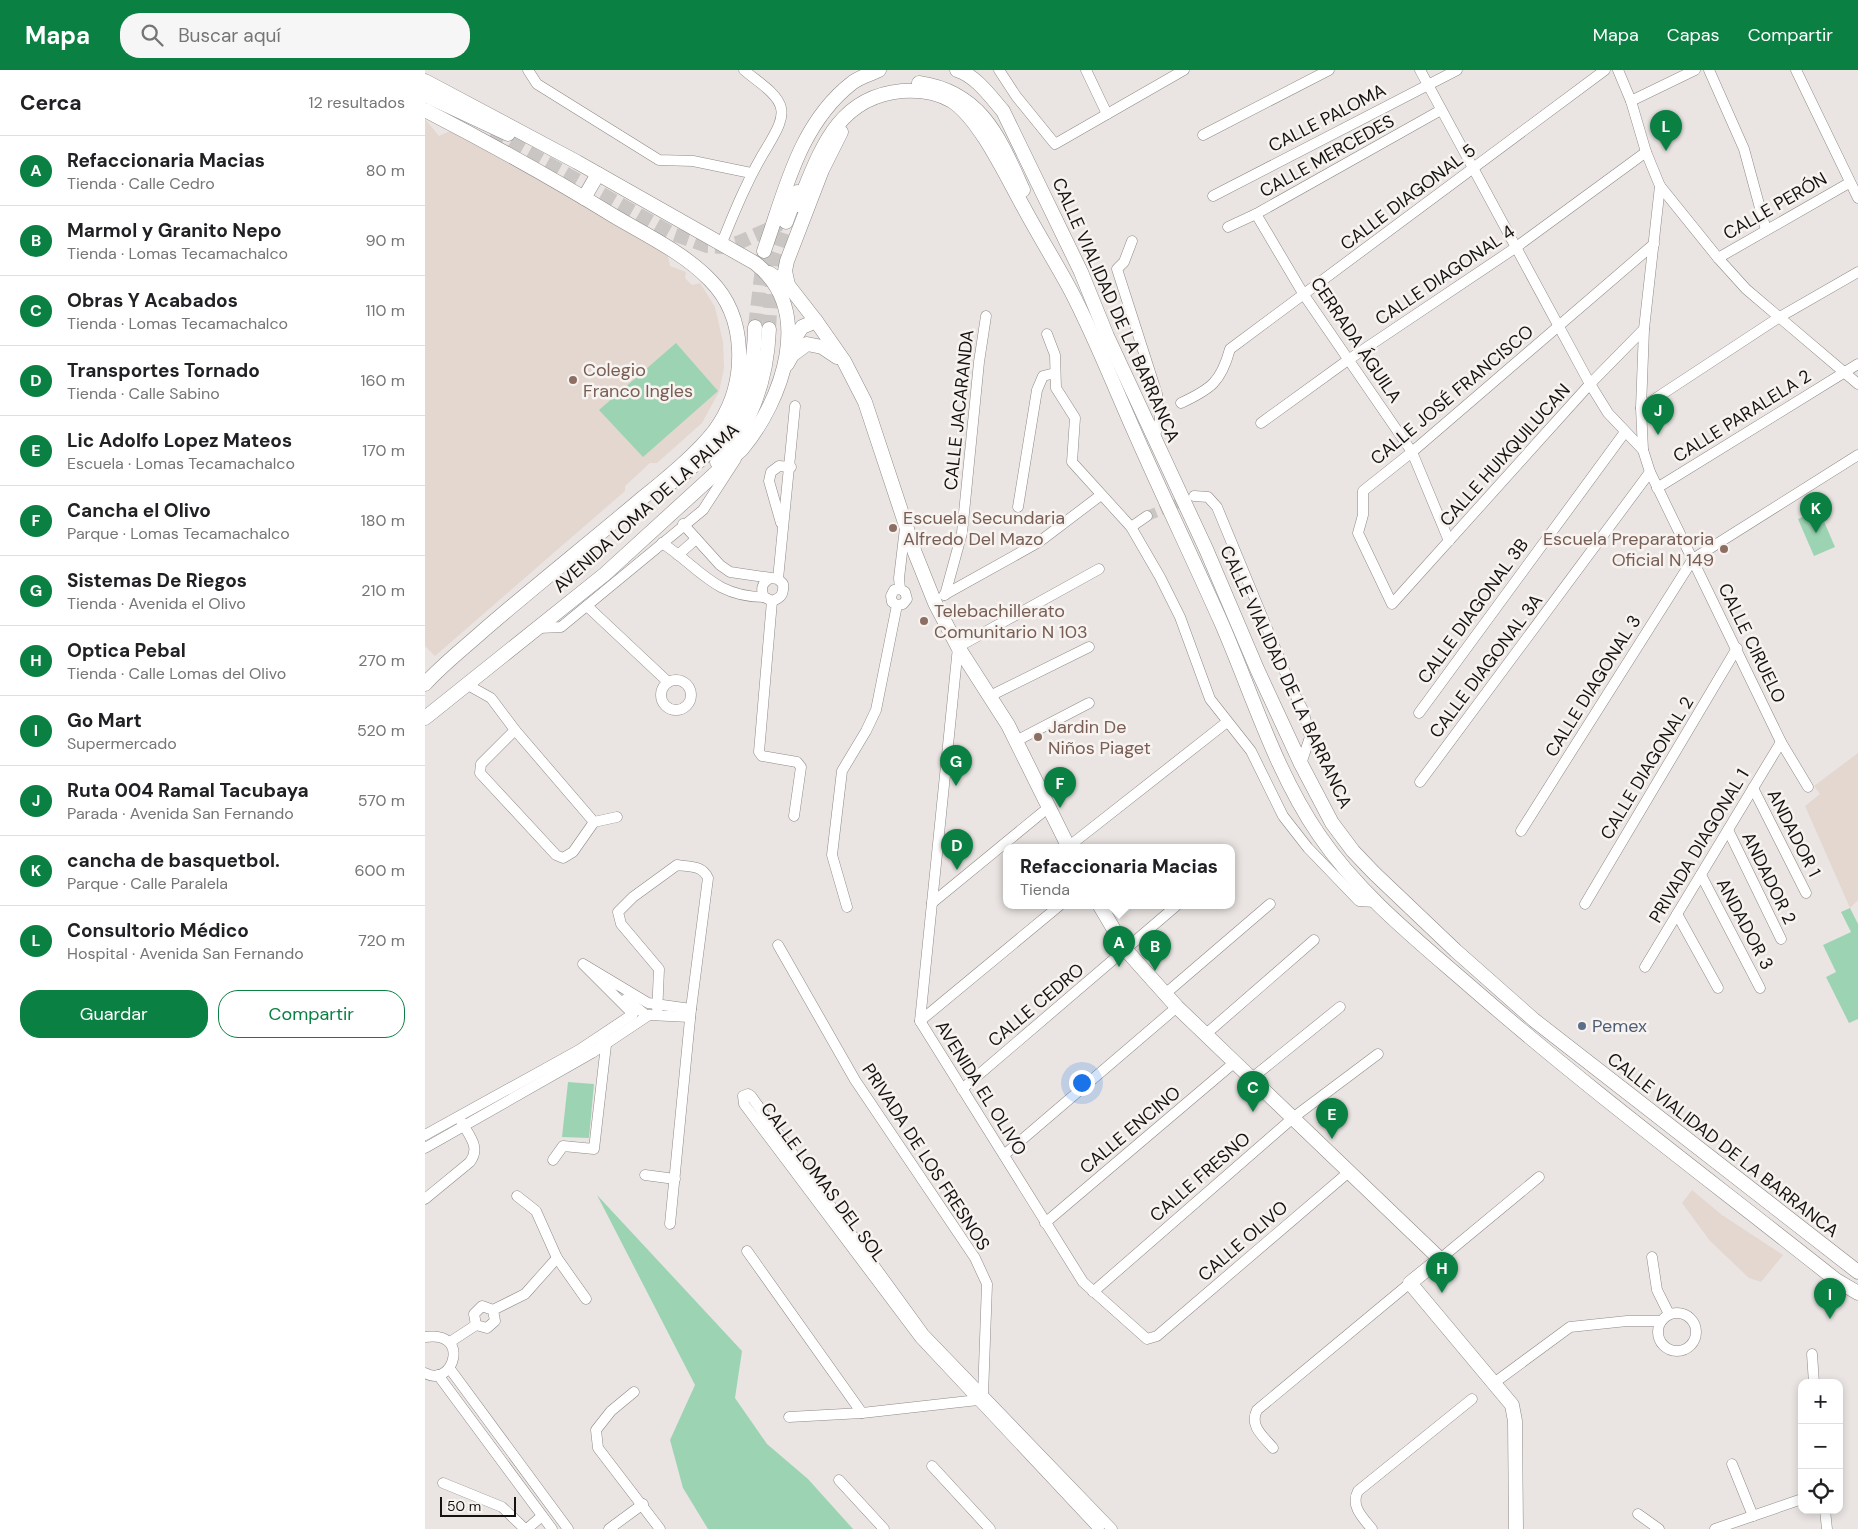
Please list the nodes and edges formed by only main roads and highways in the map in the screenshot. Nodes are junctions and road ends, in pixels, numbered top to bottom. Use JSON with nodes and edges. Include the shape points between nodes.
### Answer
{"nodes":[{"id":1,"x":879,"y":70,"type":"edge"},
{"id":2,"x":957,"y":70,"type":"edge"},
{"id":3,"x":425,"y":81,"type":"edge"},
{"id":4,"x":425,"y":95,"type":"edge"},
{"id":5,"x":425,"y":110,"type":"edge"},
{"id":6,"x":509,"y":134,"type":"tunnel mouth"},
{"id":7,"x":598,"y":174,"type":"junction"},
{"id":8,"x":584,"y":198,"type":"junction"},
{"id":9,"x":798,"y":205,"type":"dead end"},
{"id":10,"x":782,"y":218,"type":"junction"},
{"id":11,"x":766,"y":232,"type":"tunnel mouth"},
{"id":12,"x":1042,"y":242,"type":"junction"},
{"id":13,"x":764,"y":251,"type":"tunnel mouth"},
{"id":14,"x":766,"y":272,"type":"junction"},
{"id":15,"x":788,"y":285,"type":"junction"},
{"id":16,"x":816,"y":320,"type":"junction"},
{"id":17,"x":788,"y":350,"type":"junction"},
{"id":18,"x":844,"y":361,"type":"junction"},
{"id":19,"x":781,"y":378,"type":"junction"},
{"id":20,"x":648,"y":494,"type":"junction"},
{"id":21,"x":667,"y":519,"type":"junction"},
{"id":22,"x":425,"y":684,"type":"edge"},
{"id":23,"x":425,"y":718,"type":"edge"},
{"id":24,"x":1067,"y":844,"type":"edge"},
{"id":25,"x":1102,"y":909,"type":"edge"},
{"id":26,"x":1858,"y":1272,"type":"edge"},
{"id":27,"x":1858,"y":1293,"type":"edge"},
{"id":28,"x":1516,"y":1529,"type":"edge"}],
"edges":[{"from":1,"to":10,"type":"main road","via":[[852,82],[820,115],[800,150]]},
{"from":2,"to":26,"type":"main road","name":"CALLE VIALIDAD DE LA BARRANCA","via":[[985,91],[1003,111],[1081,272],[1301,764],[1333,823],[1353,851],[1456,951],[1534,1020]]},
{"from":3,"to":7,"type":"main road","name":"AVENIDA LOMA DE LA PALMA"},
{"from":4,"to":6,"type":"main road"},
{"from":5,"to":8,"type":"main road","name":"AVENIDA LOMA DE LA PALMA"},
{"from":7,"to":8,"type":"main road"},
{"from":7,"to":14,"type":"main road","name":"AVENIDA LOMA DE LA PALMA"},
{"from":8,"to":20,"type":"main road","name":"AVENIDA LOMA DE LA PALMA","via":[[709,278],[733,315],[738,338],[737,375],[730,404],[719,424],[707,440]]},
{"from":9,"to":12,"type":"main road","via":[[823,146],[851,109],[869,98],[914,90],[952,101],[968,115],[999,163]]},
{"from":10,"to":11,"type":"main road"},
{"from":10,"to":12,"type":"main road","via":[[813,146],[843,107],[870,88],[909,81],[939,86],[960,96],[984,117],[1005,149],[1028,200]]},
{"from":10,"to":13,"type":"main road"},
{"from":12,"to":15,"type":"main road","via":[[1011,200],[961,118],[943,106],[923,100],[883,103],[861,112],[839,134],[787,262]]},
{"from":12,"to":27,"type":"main road","name":"CALLE VIALIDAD DE LA BARRANCA","via":[[1091,333],[1223,626],[1286,775],[1316,832],[1345,870],[1375,902],[1595,1091],[1836,1280]]},
{"from":14,"to":15,"type":"main road"},
{"from":14,"to":17,"type":"main road","name":"AVENIDA LOMA DE LA PALMA","via":[[785,308]]},
{"from":15,"to":16,"type":"main road"},
{"from":16,"to":17,"type":"main road","via":[[802,327]]},
{"from":16,"to":18,"type":"main road"},
{"from":17,"to":19,"type":"main road","name":"AVENIDA LOMA DE LA PALMA"},
{"from":18,"to":19,"type":"main road","via":[[822,347],[807,344],[792,354]]},
{"from":18,"to":24,"type":"main road","via":[[865,402],[905,525],[940,599],[958,647],[1016,741]]},
{"from":19,"to":21,"type":"main road","name":"AVENIDA LOMA DE LA PALMA","via":[[768,414],[742,449]]},
{"from":20,"to":21,"type":"main road","via":[[688,472],[728,431],[739,409],[762,328],[768,350],[763,378],[746,422],[726,453]]},
{"from":20,"to":22,"type":"main road","name":"AVENIDA LOMA DE LA PALMA","via":[[508,609]]},
{"from":21,"to":23,"type":"main road","name":"AVENIDA LOMA DE LA PALMA","via":[[527,639]]},
{"from":25,"to":28,"type":"main road","via":[[1125,950],[1177,1007],[1440,1258],[1410,1283],[1512,1405]]}]}
